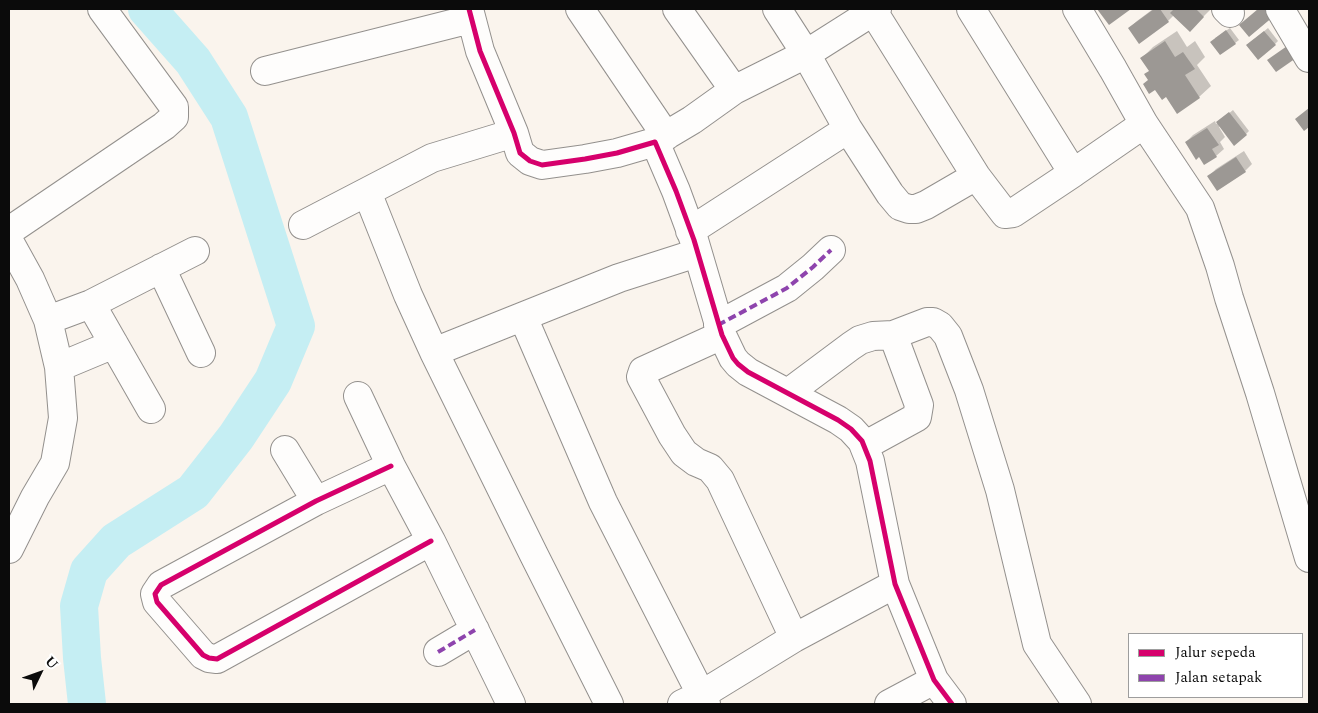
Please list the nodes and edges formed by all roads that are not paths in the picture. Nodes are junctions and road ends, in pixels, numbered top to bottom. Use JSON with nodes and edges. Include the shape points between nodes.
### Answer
{"nodes":[{"id":1,"x":102,"y":9,"type":"edge"},
{"id":2,"x":580,"y":9,"type":"edge"},
{"id":3,"x":677,"y":9,"type":"edge"},
{"id":4,"x":777,"y":9,"type":"edge"},
{"id":5,"x":971,"y":9,"type":"edge"},
{"id":6,"x":1077,"y":9,"type":"edge"},
{"id":7,"x":1280,"y":9,"type":"edge"},
{"id":8,"x":875,"y":10,"type":"edge"},
{"id":9,"x":470,"y":14,"type":"edge"},
{"id":10,"x":806,"y":54,"type":"junction"},
{"id":11,"x":1309,"y":58,"type":"edge"},
{"id":12,"x":265,"y":71,"type":"dead end"},
{"id":13,"x":734,"y":90,"type":"junction"},
{"id":14,"x":1144,"y":124,"type":"junction"},
{"id":15,"x":848,"y":129,"type":"junction"},
{"id":16,"x":514,"y":133,"type":"junction"},
{"id":17,"x":661,"y":139,"type":"junction"},
{"id":18,"x":1073,"y":173,"type":"junction"},
{"id":19,"x":976,"y":176,"type":"junction"},
{"id":20,"x":367,"y":192,"type":"junction"},
{"id":21,"x":303,"y":225,"type":"dead end"},
{"id":22,"x":9,"y":230,"type":"edge"},
{"id":23,"x":9,"y":241,"type":"edge"},
{"id":24,"x":694,"y":242,"type":"junction"},
{"id":25,"x":195,"y":250,"type":"dead end"},
{"id":26,"x":831,"y":250,"type":"dead end"},
{"id":27,"x":162,"y":268,"type":"junction"},
{"id":28,"x":91,"y":304,"type":"junction"},
{"id":29,"x":523,"y":316,"type":"junction"},
{"id":30,"x":48,"y":320,"type":"junction"},
{"id":31,"x":720,"y":330,"type":"junction"},
{"id":32,"x":892,"y":335,"type":"junction"},
{"id":33,"x":114,"y":344,"type":"junction"},
{"id":34,"x":434,"y":352,"type":"junction"},
{"id":35,"x":201,"y":353,"type":"dead end"},
{"id":36,"x":59,"y":367,"type":"junction"},
{"id":37,"x":788,"y":393,"type":"junction"},
{"id":38,"x":358,"y":396,"type":"dead end"},
{"id":39,"x":151,"y":409,"type":"dead end"},
{"id":40,"x":864,"y":446,"type":"junction"},
{"id":41,"x":285,"y":450,"type":"dead end"},
{"id":42,"x":391,"y":466,"type":"junction"},
{"id":43,"x":316,"y":501,"type":"junction"},
{"id":44,"x":431,"y":541,"type":"junction"},
{"id":45,"x":9,"y":549,"type":"edge"},
{"id":46,"x":1309,"y":558,"type":"edge"},
{"id":47,"x":895,"y":584,"type":"junction"},
{"id":48,"x":475,"y":630,"type":"junction"},
{"id":49,"x":794,"y":638,"type":"junction"},
{"id":50,"x":438,"y":652,"type":"dead end"},
{"id":51,"x":934,"y":680,"type":"junction"},
{"id":52,"x":696,"y":701,"type":"edge"},
{"id":53,"x":511,"y":704,"type":"edge"},
{"id":54,"x":609,"y":704,"type":"edge"},
{"id":55,"x":889,"y":704,"type":"edge"},
{"id":56,"x":952,"y":704,"type":"edge"},
{"id":57,"x":1077,"y":704,"type":"edge"}],
"edges":[{"from":1,"to":22,"type":"street","via":[[174,107],[174,117]]},
{"from":2,"to":17,"type":"street"},
{"from":3,"to":13,"type":"street"},
{"from":4,"to":10,"type":"street"},
{"from":5,"to":18,"type":"street"},
{"from":6,"to":14,"type":"street"},
{"from":7,"to":11,"type":"street"},
{"from":8,"to":10,"type":"street"},
{"from":8,"to":19,"type":"street"},
{"from":9,"to":12,"type":"street"},
{"from":9,"to":16,"type":"street","via":[[480,51]]},
{"from":10,"to":13,"type":"street"},
{"from":10,"to":15,"type":"street"},
{"from":13,"to":17,"type":"street"},
{"from":14,"to":18,"type":"street"},
{"from":14,"to":46,"type":"street","via":[[1200,208]]},
{"from":15,"to":19,"type":"street","via":[[890,194],[904,208],[916,209],[926,205]]},
{"from":15,"to":24,"type":"street"},
{"from":16,"to":17,"type":"street","via":[[520,153],[542,165],[585,159]]},
{"from":16,"to":20,"type":"street","via":[[432,158]]},
{"from":17,"to":24,"type":"street"},
{"from":18,"to":19,"type":"street","via":[[1008,214],[1002,212]]},
{"from":20,"to":21,"type":"street"},
{"from":20,"to":34,"type":"street"},
{"from":23,"to":30,"type":"street"},
{"from":24,"to":29,"type":"street","via":[[619,278]]},
{"from":24,"to":31,"type":"street"},
{"from":25,"to":27,"type":"street"},
{"from":26,"to":31,"type":"street","via":[[787,288]]},
{"from":27,"to":28,"type":"street"},
{"from":27,"to":35,"type":"street"},
{"from":28,"to":30,"type":"street"},
{"from":28,"to":33,"type":"street"},
{"from":29,"to":34,"type":"street"},
{"from":29,"to":52,"type":"street","via":[[602,502],[636,566]]},
{"from":30,"to":36,"type":"street"},
{"from":31,"to":37,"type":"street","via":[[738,364]]},
{"from":31,"to":49,"type":"street","via":[[643,371],[641,377],[684,453],[710,468],[720,480]]},
{"from":32,"to":37,"type":"street","via":[[860,340]]},
{"from":32,"to":40,"type":"street","via":[[919,405],[917,416]]},
{"from":32,"to":57,"type":"street","via":[[933,322],[948,336],[969,390],[1000,490],[1037,644]]},
{"from":33,"to":36,"type":"street"},
{"from":33,"to":39,"type":"street"},
{"from":34,"to":54,"type":"street"},
{"from":36,"to":45,"type":"street","via":[[63,418],[55,463]]},
{"from":37,"to":40,"type":"street","via":[[851,429]]},
{"from":38,"to":42,"type":"street"},
{"from":40,"to":47,"type":"street","via":[[870,461]]},
{"from":41,"to":43,"type":"street"},
{"from":42,"to":43,"type":"street"},
{"from":42,"to":44,"type":"street"},
{"from":43,"to":44,"type":"street","via":[[158,588],[155,594],[157,602],[203,655],[217,659]]},
{"from":44,"to":48,"type":"street"},
{"from":47,"to":49,"type":"street"},
{"from":47,"to":51,"type":"street"},
{"from":48,"to":50,"type":"street"},
{"from":48,"to":53,"type":"street"},
{"from":49,"to":52,"type":"street"},
{"from":51,"to":55,"type":"street"},
{"from":51,"to":56,"type":"street"}]}
